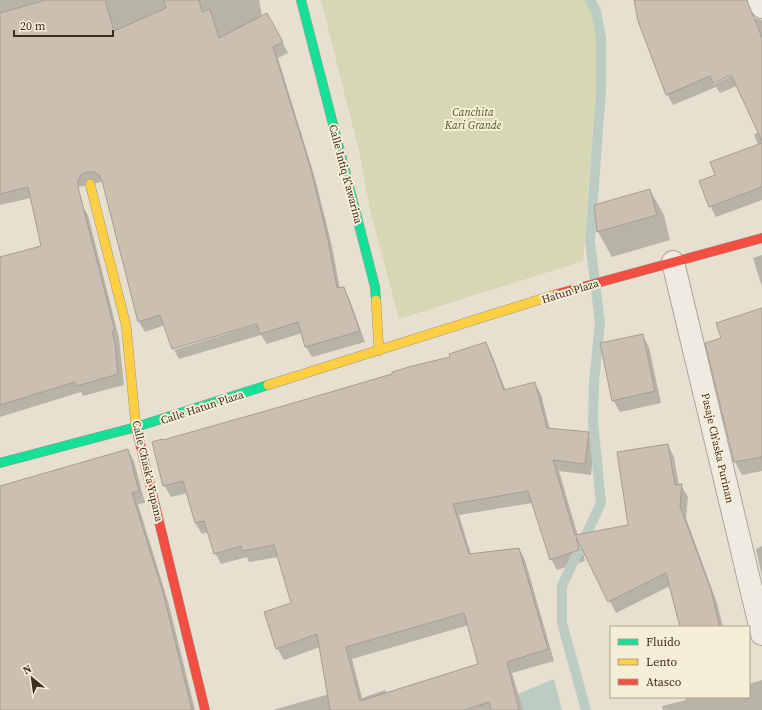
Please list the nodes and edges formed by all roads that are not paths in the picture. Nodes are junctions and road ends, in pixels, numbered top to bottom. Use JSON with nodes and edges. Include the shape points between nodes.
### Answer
{"nodes":[{"id":1,"x":301,"y":0,"type":"edge"},
{"id":2,"x":759,"y":0,"type":"edge"},
{"id":3,"x":762,"y":7,"type":"edge"},
{"id":4,"x":90,"y":184,"type":"dead end"},
{"id":5,"x":762,"y":238,"type":"edge"},
{"id":6,"x":673,"y":262,"type":"junction"},
{"id":7,"x":379,"y":351,"type":"junction"},
{"id":8,"x":136,"y":427,"type":"junction"},
{"id":9,"x":0,"y":463,"type":"edge"},
{"id":10,"x":762,"y":634,"type":"edge"},
{"id":11,"x":205,"y":710,"type":"edge"}],
"edges":[{"from":1,"to":7,"type":"street","name":"Calle Intiq K'awarina","via":[[375,287]]},
{"from":2,"to":3,"type":"street"},
{"from":4,"to":8,"type":"street","name":"Calle Chask'a Yupana","via":[[126,325]]},
{"from":5,"to":6,"type":"street","name":"Hatun Plaza"},
{"from":6,"to":7,"type":"street","name":"Hatun Plaza","via":[[576,288]]},
{"from":6,"to":10,"type":"street","name":"Pasaje Ch'aska Purinan"},
{"from":7,"to":8,"type":"street","name":"Calle Hatun Plaza"},
{"from":8,"to":9,"type":"street","name":"Calle Hatun Plaza"},
{"from":8,"to":11,"type":"street","name":"Calle Chask'a Yupana"}]}
